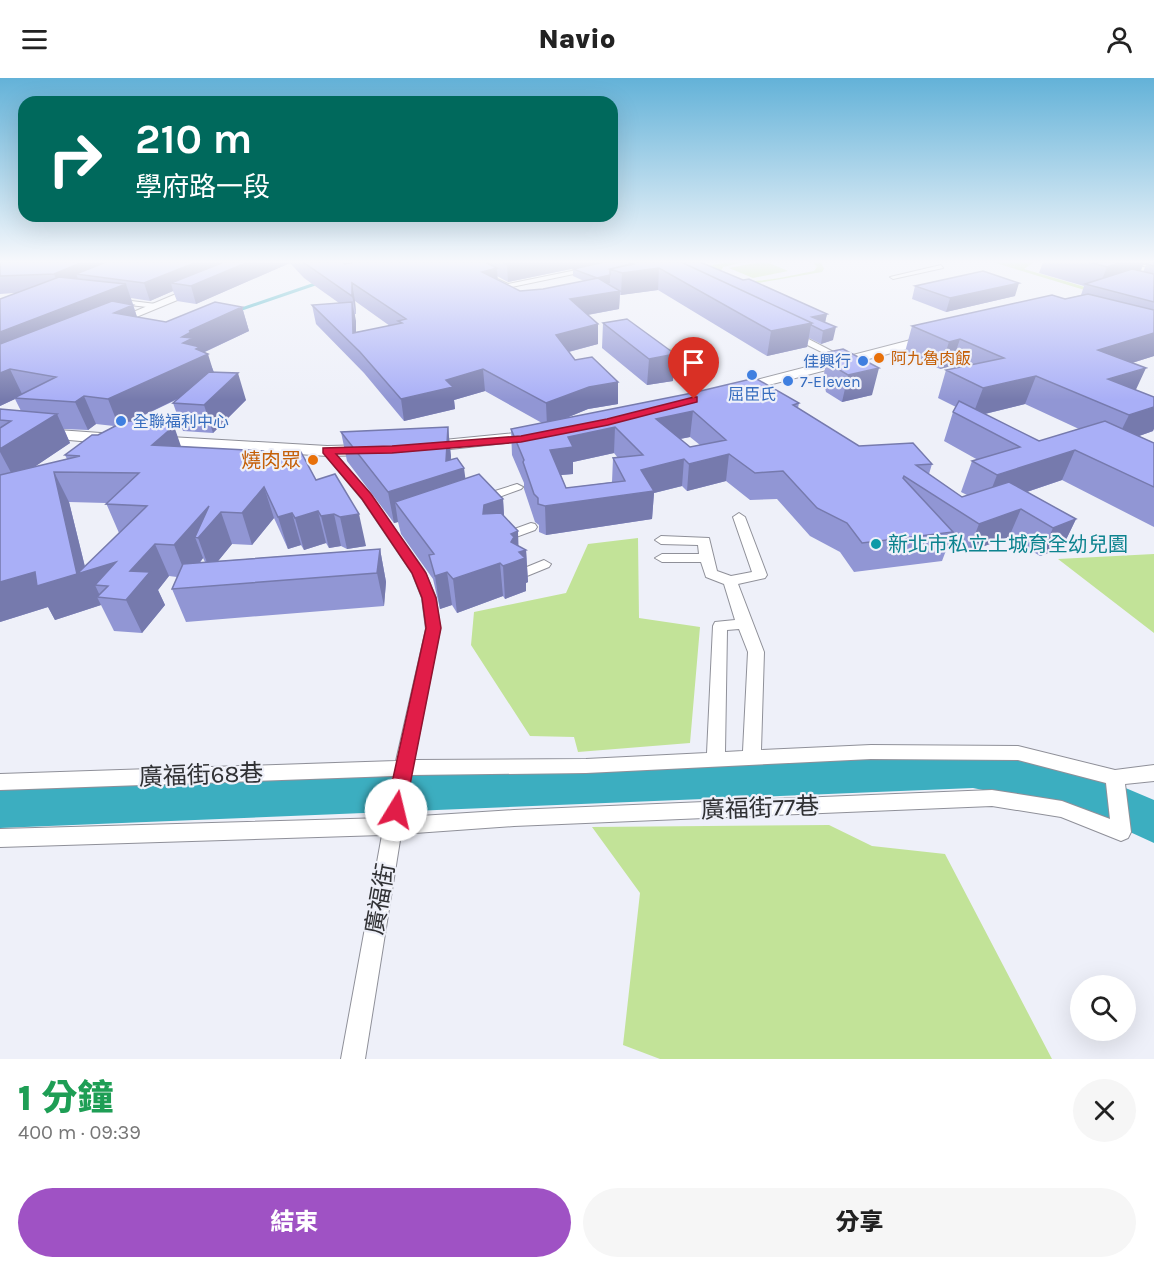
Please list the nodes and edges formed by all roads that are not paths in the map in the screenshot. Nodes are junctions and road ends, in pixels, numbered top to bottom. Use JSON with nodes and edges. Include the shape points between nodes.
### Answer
{"nodes":[{"id":1,"x":152,"y":308,"type":"edge"},
{"id":2,"x":101,"y":328,"type":"edge"},
{"id":3,"x":784,"y":330,"type":"edge"},
{"id":4,"x":947,"y":335,"type":"edge"},
{"id":5,"x":847,"y":361,"type":"junction"},
{"id":6,"x":726,"y":392,"type":"edge"},
{"id":7,"x":0,"y":430,"type":"edge"},
{"id":8,"x":556,"y":432,"type":"edge"},
{"id":9,"x":403,"y":449,"type":"edge"},
{"id":10,"x":386,"y":450,"type":"edge"},
{"id":11,"x":327,"y":451,"type":"junction"},
{"id":12,"x":517,"y":487,"type":"dead end"},
{"id":13,"x":474,"y":502,"type":"edge"},
{"id":14,"x":739,"y":517,"type":"dead end"},
{"id":15,"x":531,"y":527,"type":"dead end"},
{"id":16,"x":661,"y":540,"type":"dead end"},
{"id":17,"x":493,"y":542,"type":"edge"},
{"id":18,"x":662,"y":558,"type":"dead end"},
{"id":19,"x":706,"y":558,"type":"junction"},
{"id":20,"x":544,"y":564,"type":"dead end"},
{"id":21,"x":522,"y":574,"type":"edge"},
{"id":22,"x":730,"y":581,"type":"junction"},
{"id":23,"x":744,"y":624,"type":"junction"},
{"id":24,"x":716,"y":758,"type":"junction"},
{"id":25,"x":752,"y":758,"type":"junction"},
{"id":26,"x":403,"y":768,"type":"junction"},
{"id":27,"x":1154,"y":773,"type":"edge"},
{"id":28,"x":0,"y":782,"type":"edge"},
{"id":29,"x":1115,"y":782,"type":"junction"},
{"id":30,"x":393,"y":826,"type":"junction"},
{"id":31,"x":0,"y":838,"type":"edge"},
{"id":32,"x":353,"y":1059,"type":"edge"}],
"edges":[{"from":1,"to":2,"type":"street"},
{"from":3,"to":5,"type":"street"},
{"from":4,"to":5,"type":"street"},
{"from":5,"to":6,"type":"street"},
{"from":7,"to":11,"type":"street"},
{"from":8,"to":9,"type":"street"},
{"from":10,"to":11,"type":"street"},
{"from":11,"to":26,"type":"street","name":"廣福街","via":[[396,529],[429,598],[433,628]]},
{"from":12,"to":13,"type":"street"},
{"from":14,"to":22,"type":"street","via":[[760,575]]},
{"from":15,"to":17,"type":"street"},
{"from":16,"to":19,"type":"street","via":[[704,541]]},
{"from":18,"to":19,"type":"street"},
{"from":19,"to":22,"type":"street","via":[[711,574]]},
{"from":20,"to":21,"type":"street"},
{"from":22,"to":23,"type":"street"},
{"from":23,"to":24,"type":"street","via":[[720,626]]},
{"from":23,"to":25,"type":"street","via":[[756,652]]},
{"from":24,"to":25,"type":"street"},
{"from":24,"to":26,"type":"street","via":[[586,766]]},
{"from":25,"to":29,"type":"street","via":[[871,752],[1018,753]]},
{"from":26,"to":28,"type":"street","name":"廣福街68巷"},
{"from":26,"to":30,"type":"street","name":"廣福街"},
{"from":27,"to":29,"type":"street"},
{"from":29,"to":30,"type":"street","name":"廣福街77巷","via":[[1121,827],[1062,809],[992,798]]},
{"from":30,"to":31,"type":"street"},
{"from":30,"to":32,"type":"street","name":"廣福街"}]}
